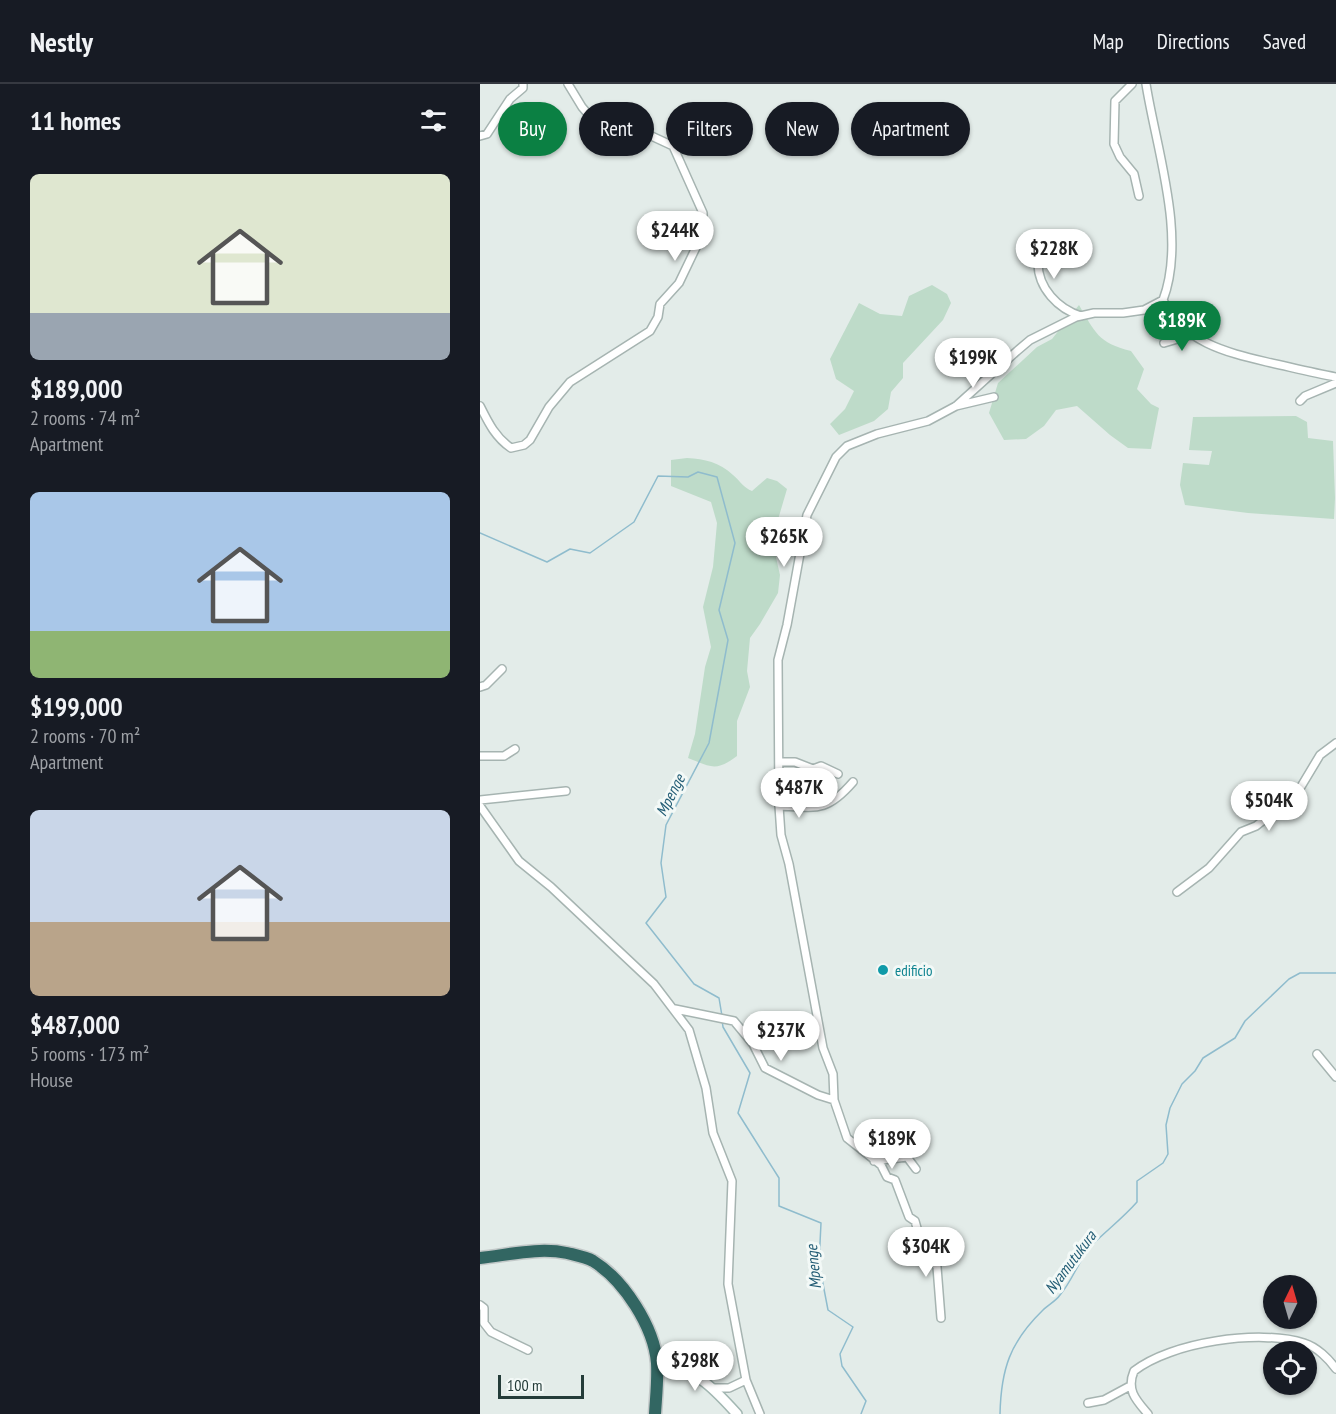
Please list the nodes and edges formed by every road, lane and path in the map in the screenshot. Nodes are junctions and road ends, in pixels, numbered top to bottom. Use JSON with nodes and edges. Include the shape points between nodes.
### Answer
{"nodes":[{"id":1,"x":523,"y":84,"type":"edge"},
{"id":2,"x":567,"y":84,"type":"edge"},
{"id":3,"x":1132,"y":84,"type":"edge"},
{"id":4,"x":1146,"y":84,"type":"edge"},
{"id":5,"x":480,"y":136,"type":"edge"},
{"id":6,"x":1139,"y":196,"type":"dead end"},
{"id":7,"x":1025,"y":247,"type":"dead end"},
{"id":8,"x":1163,"y":300,"type":"junction"},
{"id":9,"x":1081,"y":316,"type":"junction"},
{"id":10,"x":1191,"y":335,"type":"junction"},
{"id":11,"x":1164,"y":343,"type":"dead end"},
{"id":12,"x":1336,"y":377,"type":"edge"},
{"id":13,"x":1336,"y":383,"type":"edge"},
{"id":14,"x":994,"y":397,"type":"dead end"},
{"id":15,"x":1300,"y":401,"type":"dead end"},
{"id":16,"x":480,"y":406,"type":"edge"},
{"id":17,"x":956,"y":406,"type":"junction"},
{"id":18,"x":502,"y":669,"type":"dead end"},
{"id":19,"x":480,"y":687,"type":"edge"},
{"id":20,"x":1336,"y":743,"type":"edge"},
{"id":21,"x":515,"y":749,"type":"dead end"},
{"id":22,"x":480,"y":756,"type":"edge"},
{"id":23,"x":780,"y":762,"type":"junction"},
{"id":24,"x":838,"y":774,"type":"dead end"},
{"id":25,"x":853,"y":782,"type":"dead end"},
{"id":26,"x":566,"y":791,"type":"dead end"},
{"id":27,"x":480,"y":800,"type":"edge"},
{"id":28,"x":480,"y":806,"type":"edge"},
{"id":29,"x":779,"y":806,"type":"junction"},
{"id":30,"x":1177,"y":892,"type":"dead end"},
{"id":31,"x":675,"y":1009,"type":"junction"},
{"id":32,"x":1317,"y":1054,"type":"dead end"},
{"id":33,"x":1336,"y":1077,"type":"edge"},
{"id":34,"x":834,"y":1100,"type":"junction"},
{"id":35,"x":874,"y":1161,"type":"junction"},
{"id":36,"x":916,"y":1169,"type":"dead end"},
{"id":37,"x":480,"y":1258,"type":"edge"},
{"id":38,"x":480,"y":1305,"type":"edge"},
{"id":39,"x":941,"y":1318,"type":"dead end"},
{"id":40,"x":528,"y":1350,"type":"dead end"},
{"id":41,"x":657,"y":1362,"type":"junction"},
{"id":42,"x":1336,"y":1369,"type":"edge"},
{"id":43,"x":746,"y":1380,"type":"junction"},
{"id":44,"x":1130,"y":1386,"type":"junction"},
{"id":45,"x":711,"y":1388,"type":"junction"},
{"id":46,"x":1088,"y":1403,"type":"dead end"},
{"id":47,"x":655,"y":1414,"type":"edge"},
{"id":48,"x":737,"y":1414,"type":"edge"},
{"id":49,"x":760,"y":1414,"type":"edge"},
{"id":50,"x":1148,"y":1414,"type":"edge"}],
"edges":[{"from":1,"to":5,"type":"street","via":[[488,133]]},
{"from":2,"to":16,"type":"street","via":[[599,127],[611,132],[645,133],[673,146],[703,213],[701,237],[679,283],[660,304],[650,331],[570,382],[524,445],[511,448],[505,444]]},
{"from":3,"to":6,"type":"street","via":[[1115,101],[1114,144],[1134,174]]},
{"from":4,"to":8,"type":"street","via":[[1164,173],[1173,259]]},
{"from":7,"to":9,"type":"street","via":[[1026,255],[1038,263],[1044,288],[1067,310]]},
{"from":8,"to":9,"type":"street","via":[[1144,310]]},
{"from":8,"to":10,"type":"street","via":[[1170,315]]},
{"from":9,"to":17,"type":"street","via":[[1030,340]]},
{"from":10,"to":11,"type":"street"},
{"from":10,"to":12,"type":"street","via":[[1225,351]]},
{"from":13,"to":15,"type":"street"},
{"from":14,"to":17,"type":"street"},
{"from":17,"to":23,"type":"street","via":[[928,421],[847,446],[836,457],[811,507],[778,660]]},
{"from":18,"to":19,"type":"street"},
{"from":20,"to":30,"type":"street","via":[[1320,755],[1296,795],[1256,826],[1241,832],[1209,868]]},
{"from":21,"to":22,"type":"street","via":[[504,756]]},
{"from":23,"to":24,"type":"street","via":[[795,762],[813,769],[821,766]]},
{"from":23,"to":29,"type":"street"},
{"from":25,"to":29,"type":"street","via":[[837,800],[825,806]]},
{"from":26,"to":27,"type":"street"},
{"from":28,"to":31,"type":"street","via":[[519,861],[551,886]]},
{"from":29,"to":34,"type":"street","via":[[809,981],[823,1048],[833,1074]]},
{"from":31,"to":34,"type":"street","via":[[734,1021],[753,1044],[765,1068]]},
{"from":31,"to":43,"type":"street","via":[[694,1045],[713,1133],[732,1181],[728,1284]]},
{"from":32,"to":33,"type":"street"},
{"from":34,"to":35,"type":"street","via":[[847,1138]]},
{"from":35,"to":36,"type":"street","via":[[907,1157]]},
{"from":35,"to":39,"type":"street","via":[[887,1177],[896,1180],[909,1217],[915,1221],[937,1268]]},
{"from":37,"to":41,"type":"highway","via":[[544,1251],[591,1260],[624,1289],[636,1307]]},
{"from":38,"to":40,"type":"street","via":[[484,1308],[484,1323],[491,1332]]},
{"from":41,"to":45,"type":"main road","via":[[683,1368]]},
{"from":41,"to":47,"type":"highway"},
{"from":42,"to":44,"type":"street","via":[[1329,1359],[1305,1343],[1234,1338],[1152,1358],[1134,1371]]},
{"from":43,"to":45,"type":"street","via":[[729,1388]]},
{"from":43,"to":49,"type":"street"},
{"from":44,"to":46,"type":"street","via":[[1104,1400]]},
{"from":44,"to":50,"type":"street"},
{"from":45,"to":48,"type":"main road"}]}
